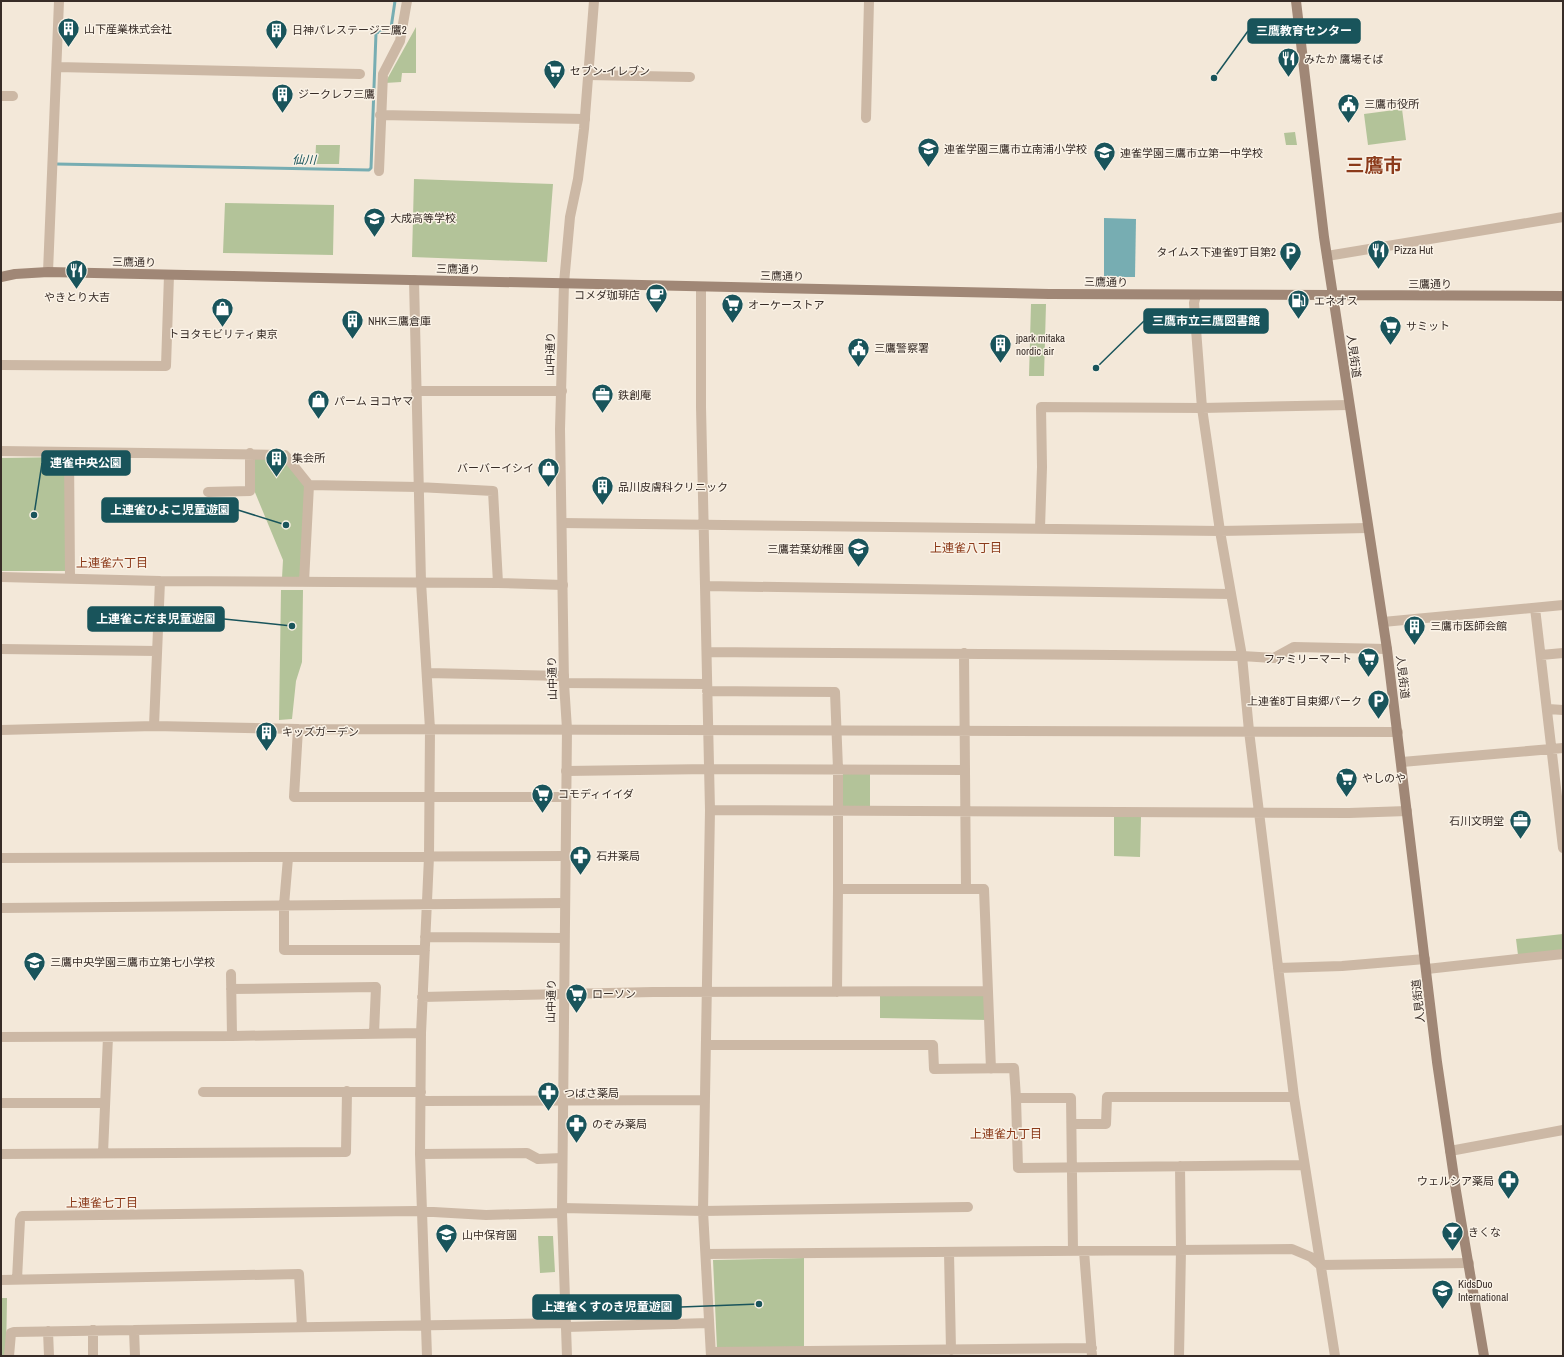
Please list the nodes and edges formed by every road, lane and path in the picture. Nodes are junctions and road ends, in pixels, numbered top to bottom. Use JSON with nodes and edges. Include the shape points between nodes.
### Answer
{"nodes":[{"id":1,"x":59,"y":1,"type":"edge"},
{"id":2,"x":407,"y":1,"type":"edge"},
{"id":3,"x":594,"y":1,"type":"edge"},
{"id":4,"x":869,"y":1,"type":"edge"},
{"id":5,"x":1296,"y":1,"type":"edge"},
{"id":6,"x":57,"y":67,"type":"junction"},
{"id":7,"x":360,"y":74,"type":"dead end"},
{"id":8,"x":588,"y":75,"type":"junction"},
{"id":9,"x":690,"y":77,"type":"dead end"},
{"id":10,"x":1,"y":96,"type":"edge"},
{"id":11,"x":14,"y":96,"type":"dead end"},
{"id":12,"x":380,"y":115,"type":"junction"},
{"id":13,"x":866,"y":118,"type":"dead end"},
{"id":14,"x":585,"y":119,"type":"junction"},
{"id":15,"x":379,"y":171,"type":"dead end"},
{"id":16,"x":1563,"y":216,"type":"edge"},
{"id":17,"x":1327,"y":256,"type":"junction"},
{"id":18,"x":48,"y":272,"type":"junction"},
{"id":19,"x":169,"y":275,"type":"junction"},
{"id":20,"x":1,"y":277,"type":"edge"},
{"id":21,"x":414,"y":280,"type":"junction"},
{"id":22,"x":564,"y":283,"type":"junction"},
{"id":23,"x":701,"y":287,"type":"junction"},
{"id":24,"x":1196,"y":295,"type":"junction"},
{"id":25,"x":1333,"y":296,"type":"junction"},
{"id":26,"x":1563,"y":296,"type":"edge"},
{"id":27,"x":1,"y":365,"type":"edge"},
{"id":28,"x":416,"y":391,"type":"junction"},
{"id":29,"x":562,"y":391,"type":"junction"},
{"id":30,"x":1349,"y":405,"type":"junction"},
{"id":31,"x":1202,"y":408,"type":"junction"},
{"id":32,"x":1,"y":451,"type":"edge"},
{"id":33,"x":69,"y":452,"type":"junction"},
{"id":34,"x":250,"y":453,"type":"junction"},
{"id":35,"x":309,"y":485,"type":"junction"},
{"id":36,"x":418,"y":487,"type":"junction"},
{"id":37,"x":208,"y":492,"type":"dead end"},
{"id":38,"x":562,"y":523,"type":"junction"},
{"id":39,"x":705,"y":525,"type":"junction"},
{"id":40,"x":1040,"y":528,"type":"junction"},
{"id":41,"x":1368,"y":528,"type":"junction"},
{"id":42,"x":1220,"y":531,"type":"junction"},
{"id":43,"x":1,"y":578,"type":"edge"},
{"id":44,"x":70,"y":578,"type":"junction"},
{"id":45,"x":160,"y":581,"type":"junction"},
{"id":46,"x":304,"y":582,"type":"junction"},
{"id":47,"x":421,"y":582,"type":"junction"},
{"id":48,"x":498,"y":583,"type":"junction"},
{"id":49,"x":563,"y":585,"type":"junction"},
{"id":50,"x":706,"y":586,"type":"junction"},
{"id":51,"x":1231,"y":594,"type":"junction"},
{"id":52,"x":1563,"y":605,"type":"edge"},
{"id":53,"x":1535,"y":608,"type":"junction"},
{"id":54,"x":1383,"y":622,"type":"junction"},
{"id":55,"x":1,"y":649,"type":"edge"},
{"id":56,"x":1387,"y":649,"type":"junction"},
{"id":57,"x":157,"y":651,"type":"junction"},
{"id":58,"x":707,"y":652,"type":"junction"},
{"id":59,"x":1563,"y":653,"type":"edge"},
{"id":60,"x":964,"y":654,"type":"junction"},
{"id":61,"x":1541,"y":655,"type":"junction"},
{"id":62,"x":1242,"y":656,"type":"junction"},
{"id":63,"x":427,"y":673,"type":"junction"},
{"id":64,"x":564,"y":679,"type":"junction"},
{"id":65,"x":707,"y":688,"type":"junction"},
{"id":66,"x":1548,"y":709,"type":"junction"},
{"id":67,"x":1563,"y":710,"type":"edge"},
{"id":68,"x":154,"y":726,"type":"junction"},
{"id":69,"x":430,"y":729,"type":"junction"},
{"id":70,"x":567,"y":729,"type":"junction"},
{"id":71,"x":709,"y":729,"type":"junction"},
{"id":72,"x":836,"y":729,"type":"junction"},
{"id":73,"x":1,"y":730,"type":"edge"},
{"id":74,"x":298,"y":730,"type":"junction"},
{"id":75,"x":965,"y":730,"type":"junction"},
{"id":76,"x":1249,"y":731,"type":"junction"},
{"id":77,"x":1398,"y":732,"type":"junction"},
{"id":78,"x":1552,"y":748,"type":"junction"},
{"id":79,"x":1563,"y":748,"type":"edge"},
{"id":80,"x":1402,"y":762,"type":"junction"},
{"id":81,"x":710,"y":769,"type":"junction"},
{"id":82,"x":838,"y":769,"type":"junction"},
{"id":83,"x":965,"y":770,"type":"junction"},
{"id":84,"x":566,"y":771,"type":"junction"},
{"id":85,"x":430,"y":796,"type":"junction"},
{"id":86,"x":566,"y":797,"type":"junction"},
{"id":87,"x":710,"y":810,"type":"junction"},
{"id":88,"x":839,"y":810,"type":"junction"},
{"id":89,"x":966,"y":811,"type":"junction"},
{"id":90,"x":1407,"y":811,"type":"junction"},
{"id":91,"x":1260,"y":812,"type":"junction"},
{"id":92,"x":1563,"y":848,"type":"edge"},
{"id":93,"x":565,"y":856,"type":"junction"},
{"id":94,"x":429,"y":857,"type":"junction"},
{"id":95,"x":1,"y":858,"type":"edge"},
{"id":96,"x":288,"y":858,"type":"junction"},
{"id":97,"x":838,"y":889,"type":"junction"},
{"id":98,"x":966,"y":889,"type":"junction"},
{"id":99,"x":564,"y":903,"type":"junction"},
{"id":100,"x":427,"y":904,"type":"junction"},
{"id":101,"x":284,"y":905,"type":"junction"},
{"id":102,"x":1,"y":908,"type":"edge"},
{"id":103,"x":425,"y":937,"type":"junction"},
{"id":104,"x":564,"y":938,"type":"junction"},
{"id":105,"x":425,"y":950,"type":"junction"},
{"id":106,"x":1563,"y":954,"type":"edge"},
{"id":107,"x":1426,"y":964,"type":"junction"},
{"id":108,"x":1278,"y":968,"type":"junction"},
{"id":109,"x":231,"y":974,"type":"dead end"},
{"id":110,"x":231,"y":989,"type":"junction"},
{"id":111,"x":988,"y":991,"type":"junction"},
{"id":112,"x":837,"y":992,"type":"junction"},
{"id":113,"x":706,"y":993,"type":"junction"},
{"id":114,"x":563,"y":994,"type":"junction"},
{"id":115,"x":422,"y":997,"type":"junction"},
{"id":116,"x":374,"y":1033,"type":"junction"},
{"id":117,"x":421,"y":1033,"type":"junction"},
{"id":118,"x":232,"y":1036,"type":"junction"},
{"id":119,"x":1,"y":1037,"type":"edge"},
{"id":120,"x":108,"y":1037,"type":"junction"},
{"id":121,"x":706,"y":1045,"type":"junction"},
{"id":122,"x":991,"y":1069,"type":"junction"},
{"id":123,"x":203,"y":1092,"type":"dead end"},
{"id":124,"x":347,"y":1092,"type":"junction"},
{"id":125,"x":421,"y":1096,"type":"junction"},
{"id":126,"x":1294,"y":1097,"type":"junction"},
{"id":127,"x":1016,"y":1098,"type":"junction"},
{"id":128,"x":704,"y":1100,"type":"junction"},
{"id":129,"x":562,"y":1101,"type":"junction"},
{"id":130,"x":1,"y":1103,"type":"edge"},
{"id":131,"x":105,"y":1103,"type":"junction"},
{"id":132,"x":1072,"y":1124,"type":"junction"},
{"id":133,"x":1563,"y":1130,"type":"edge"},
{"id":134,"x":1450,"y":1151,"type":"junction"},
{"id":135,"x":103,"y":1153,"type":"junction"},
{"id":136,"x":1,"y":1154,"type":"edge"},
{"id":137,"x":420,"y":1154,"type":"junction"},
{"id":138,"x":562,"y":1158,"type":"junction"},
{"id":139,"x":1304,"y":1165,"type":"junction"},
{"id":140,"x":1180,"y":1166,"type":"junction"},
{"id":141,"x":1072,"y":1168,"type":"junction"},
{"id":142,"x":968,"y":1206,"type":"dead end"},
{"id":143,"x":562,"y":1211,"type":"junction"},
{"id":144,"x":703,"y":1211,"type":"junction"},
{"id":145,"x":422,"y":1212,"type":"junction"},
{"id":146,"x":1318,"y":1244,"type":"junction"},
{"id":147,"x":1181,"y":1250,"type":"junction"},
{"id":148,"x":1079,"y":1251,"type":"junction"},
{"id":149,"x":949,"y":1252,"type":"junction"},
{"id":150,"x":706,"y":1254,"type":"junction"},
{"id":151,"x":1311,"y":1257,"type":"junction"},
{"id":152,"x":1469,"y":1263,"type":"junction"},
{"id":153,"x":1320,"y":1265,"type":"junction"},
{"id":154,"x":17,"y":1279,"type":"junction"},
{"id":155,"x":1,"y":1280,"type":"edge"},
{"id":156,"x":709,"y":1323,"type":"junction"},
{"id":157,"x":426,"y":1325,"type":"junction"},
{"id":158,"x":566,"y":1325,"type":"junction"},
{"id":159,"x":302,"y":1327,"type":"junction"},
{"id":160,"x":93,"y":1330,"type":"junction"},
{"id":161,"x":134,"y":1330,"type":"junction"},
{"id":162,"x":48,"y":1331,"type":"junction"},
{"id":163,"x":951,"y":1350,"type":"junction"},
{"id":164,"x":1092,"y":1352,"type":"edge"},
{"id":165,"x":711,"y":1354,"type":"edge"},
{"id":166,"x":9,"y":1356,"type":"edge"},
{"id":167,"x":49,"y":1356,"type":"edge"},
{"id":168,"x":93,"y":1356,"type":"edge"},
{"id":169,"x":135,"y":1356,"type":"edge"},
{"id":170,"x":427,"y":1356,"type":"edge"},
{"id":171,"x":567,"y":1356,"type":"edge"},
{"id":172,"x":1178,"y":1356,"type":"edge"},
{"id":173,"x":1335,"y":1356,"type":"edge"},
{"id":174,"x":1484,"y":1356,"type":"edge"}],
"edges":[{"from":1,"to":6,"type":"street"},
{"from":2,"to":12,"type":"street","via":[[400,41],[383,74]]},
{"from":3,"to":8,"type":"street","name":"山中通り"},
{"from":4,"to":13,"type":"street"},
{"from":5,"to":17,"type":"main road","name":"人見街道"},
{"from":6,"to":7,"type":"street"},
{"from":6,"to":18,"type":"street"},
{"from":8,"to":9,"type":"street"},
{"from":8,"to":14,"type":"street","name":"山中通り"},
{"from":10,"to":11,"type":"street"},
{"from":12,"to":14,"type":"street"},
{"from":12,"to":15,"type":"street"},
{"from":14,"to":22,"type":"street","name":"山中通り","via":[[578,179],[570,217]]},
{"from":16,"to":17,"type":"street"},
{"from":17,"to":25,"type":"main road","name":"人見街道"},
{"from":18,"to":19,"type":"main road","name":"三鷹通り"},
{"from":18,"to":20,"type":"main road","name":"三鷹通り"},
{"from":19,"to":21,"type":"main road","name":"三鷹通り"},
{"from":19,"to":27,"type":"street","via":[[166,366]]},
{"from":21,"to":22,"type":"main road","name":"三鷹通り"},
{"from":21,"to":28,"type":"street"},
{"from":22,"to":23,"type":"main road","name":"三鷹通り"},
{"from":22,"to":29,"type":"street","name":"山中通り"},
{"from":23,"to":24,"type":"main road","name":"三鷹通り"},
{"from":23,"to":39,"type":"street","via":[[701,407]]},
{"from":24,"to":25,"type":"main road","name":"三鷹通り"},
{"from":24,"to":31,"type":"street","via":[[1194,303]]},
{"from":25,"to":26,"type":"main road","name":"三鷹通り"},
{"from":25,"to":30,"type":"main road","name":"人見街道"},
{"from":28,"to":29,"type":"street"},
{"from":28,"to":36,"type":"street"},
{"from":29,"to":38,"type":"street","name":"山中通り"},
{"from":30,"to":31,"type":"street"},
{"from":30,"to":41,"type":"main road","name":"人見街道"},
{"from":31,"to":40,"type":"street","via":[[1041,406]]},
{"from":31,"to":42,"type":"street"},
{"from":32,"to":33,"type":"street"},
{"from":33,"to":34,"type":"street"},
{"from":33,"to":44,"type":"street"},
{"from":34,"to":35,"type":"street","via":[[285,455]]},
{"from":34,"to":37,"type":"street","via":[[250,491]]},
{"from":35,"to":36,"type":"street"},
{"from":35,"to":46,"type":"street"},
{"from":36,"to":47,"type":"street"},
{"from":36,"to":48,"type":"street","via":[[493,492]]},
{"from":38,"to":39,"type":"street"},
{"from":38,"to":49,"type":"street","name":"山中通り"},
{"from":39,"to":40,"type":"street"},
{"from":39,"to":50,"type":"street"},
{"from":40,"to":42,"type":"street"},
{"from":41,"to":42,"type":"street"},
{"from":41,"to":54,"type":"main road","name":"人見街道"},
{"from":42,"to":51,"type":"street"},
{"from":43,"to":44,"type":"street"},
{"from":44,"to":45,"type":"street"},
{"from":45,"to":46,"type":"street"},
{"from":45,"to":57,"type":"street"},
{"from":46,"to":47,"type":"street"},
{"from":47,"to":48,"type":"street"},
{"from":47,"to":63,"type":"street"},
{"from":48,"to":49,"type":"street"},
{"from":49,"to":64,"type":"street","name":"山中通り"},
{"from":50,"to":51,"type":"street"},
{"from":50,"to":58,"type":"street"},
{"from":51,"to":62,"type":"street"},
{"from":52,"to":53,"type":"street"},
{"from":53,"to":54,"type":"street"},
{"from":53,"to":61,"type":"street"},
{"from":54,"to":56,"type":"main road","name":"人見街道"},
{"from":55,"to":57,"type":"street"},
{"from":56,"to":62,"type":"street","via":[[1294,647],[1274,658]]},
{"from":56,"to":77,"type":"main road","name":"人見街道"},
{"from":57,"to":68,"type":"street"},
{"from":58,"to":60,"type":"street"},
{"from":58,"to":65,"type":"street"},
{"from":59,"to":61,"type":"street"},
{"from":60,"to":62,"type":"street"},
{"from":60,"to":75,"type":"street"},
{"from":61,"to":66,"type":"street"},
{"from":62,"to":76,"type":"street"},
{"from":63,"to":64,"type":"street"},
{"from":63,"to":69,"type":"street"},
{"from":64,"to":65,"type":"street"},
{"from":64,"to":70,"type":"street","name":"山中通り"},
{"from":65,"to":71,"type":"street"},
{"from":65,"to":72,"type":"street","via":[[835,692]]},
{"from":66,"to":67,"type":"street"},
{"from":66,"to":78,"type":"street"},
{"from":68,"to":73,"type":"street"},
{"from":68,"to":74,"type":"street"},
{"from":69,"to":70,"type":"street"},
{"from":69,"to":74,"type":"street"},
{"from":69,"to":85,"type":"street"},
{"from":70,"to":71,"type":"street"},
{"from":70,"to":84,"type":"street","name":"山中通り"},
{"from":71,"to":72,"type":"street"},
{"from":71,"to":81,"type":"street"},
{"from":72,"to":75,"type":"street"},
{"from":72,"to":82,"type":"street"},
{"from":74,"to":85,"type":"street","via":[[294,797]]},
{"from":75,"to":76,"type":"street"},
{"from":75,"to":83,"type":"street"},
{"from":76,"to":77,"type":"street"},
{"from":76,"to":91,"type":"street"},
{"from":77,"to":80,"type":"main road","name":"人見街道"},
{"from":78,"to":79,"type":"street"},
{"from":78,"to":80,"type":"street"},
{"from":78,"to":92,"type":"street"},
{"from":80,"to":90,"type":"main road","name":"人見街道"},
{"from":81,"to":82,"type":"street"},
{"from":81,"to":84,"type":"street"},
{"from":81,"to":87,"type":"street"},
{"from":82,"to":83,"type":"street"},
{"from":82,"to":88,"type":"street"},
{"from":83,"to":89,"type":"street"},
{"from":84,"to":86,"type":"street","name":"山中通り"},
{"from":85,"to":86,"type":"street"},
{"from":85,"to":94,"type":"street"},
{"from":86,"to":93,"type":"street","name":"山中通り"},
{"from":87,"to":88,"type":"street"},
{"from":87,"to":113,"type":"street"},
{"from":88,"to":89,"type":"street"},
{"from":88,"to":97,"type":"street"},
{"from":89,"to":91,"type":"street"},
{"from":89,"to":98,"type":"street"},
{"from":90,"to":91,"type":"street"},
{"from":90,"to":107,"type":"main road","name":"人見街道"},
{"from":91,"to":108,"type":"street"},
{"from":93,"to":94,"type":"street"},
{"from":93,"to":99,"type":"street","name":"山中通り"},
{"from":94,"to":96,"type":"street"},
{"from":94,"to":100,"type":"street"},
{"from":95,"to":96,"type":"street"},
{"from":96,"to":101,"type":"street"},
{"from":97,"to":98,"type":"street"},
{"from":97,"to":112,"type":"street"},
{"from":98,"to":111,"type":"street","via":[[984,889]]},
{"from":99,"to":100,"type":"street"},
{"from":99,"to":104,"type":"street","name":"山中通り"},
{"from":100,"to":101,"type":"street"},
{"from":100,"to":103,"type":"street"},
{"from":101,"to":102,"type":"street"},
{"from":101,"to":105,"type":"street","via":[[284,950]]},
{"from":103,"to":104,"type":"street"},
{"from":103,"to":105,"type":"street"},
{"from":104,"to":114,"type":"street","name":"山中通り"},
{"from":105,"to":115,"type":"street"},
{"from":106,"to":107,"type":"street"},
{"from":107,"to":108,"type":"street"},
{"from":107,"to":134,"type":"main road","name":"人見街道"},
{"from":108,"to":126,"type":"street"},
{"from":109,"to":110,"type":"street"},
{"from":110,"to":116,"type":"street","via":[[376,986]]},
{"from":110,"to":118,"type":"street"},
{"from":111,"to":112,"type":"street"},
{"from":111,"to":122,"type":"street"},
{"from":112,"to":113,"type":"street"},
{"from":113,"to":114,"type":"street"},
{"from":113,"to":121,"type":"street"},
{"from":114,"to":115,"type":"street"},
{"from":114,"to":129,"type":"street","name":"山中通り"},
{"from":115,"to":117,"type":"street"},
{"from":116,"to":117,"type":"street"},
{"from":116,"to":118,"type":"street"},
{"from":117,"to":125,"type":"street"},
{"from":118,"to":120,"type":"street"},
{"from":119,"to":120,"type":"street"},
{"from":120,"to":131,"type":"street"},
{"from":121,"to":122,"type":"street","via":[[933,1045],[934,1069]]},
{"from":121,"to":128,"type":"street"},
{"from":122,"to":127,"type":"street","via":[[1014,1068]]},
{"from":123,"to":124,"type":"street"},
{"from":124,"to":125,"type":"street"},
{"from":124,"to":135,"type":"street","via":[[346,1152]]},
{"from":125,"to":129,"type":"street"},
{"from":125,"to":137,"type":"street"},
{"from":126,"to":132,"type":"street","via":[[1107,1097],[1106,1124]]},
{"from":126,"to":139,"type":"street"},
{"from":127,"to":132,"type":"street","via":[[1071,1098]]},
{"from":127,"to":141,"type":"street","via":[[1018,1168]]},
{"from":128,"to":129,"type":"street"},
{"from":128,"to":144,"type":"street"},
{"from":129,"to":138,"type":"street","name":"山中通り"},
{"from":130,"to":131,"type":"street"},
{"from":131,"to":135,"type":"street"},
{"from":132,"to":141,"type":"street"},
{"from":133,"to":134,"type":"street"},
{"from":134,"to":152,"type":"main road","name":"人見街道"},
{"from":135,"to":136,"type":"street"},
{"from":137,"to":138,"type":"street","via":[[528,1153],[538,1159]]},
{"from":137,"to":145,"type":"street"},
{"from":138,"to":143,"type":"street","name":"山中通り"},
{"from":139,"to":140,"type":"street"},
{"from":139,"to":146,"type":"street"},
{"from":140,"to":141,"type":"street"},
{"from":140,"to":147,"type":"street"},
{"from":141,"to":148,"type":"street"},
{"from":142,"to":144,"type":"street"},
{"from":143,"to":144,"type":"street"},
{"from":143,"to":145,"type":"street","via":[[486,1214]]},
{"from":143,"to":158,"type":"street","name":"山中通り"},
{"from":144,"to":150,"type":"street"},
{"from":145,"to":154,"type":"street","via":[[416,1210],[22,1216]]},
{"from":145,"to":157,"type":"street"},
{"from":146,"to":151,"type":"street"},
{"from":146,"to":153,"type":"street"},
{"from":147,"to":148,"type":"street"},
{"from":147,"to":151,"type":"street","via":[[1292,1249]]},
{"from":147,"to":172,"type":"street"},
{"from":148,"to":149,"type":"street"},
{"from":148,"to":164,"type":"street"},
{"from":149,"to":150,"type":"street"},
{"from":149,"to":163,"type":"street"},
{"from":150,"to":156,"type":"street"},
{"from":151,"to":153,"type":"street"},
{"from":152,"to":153,"type":"street"},
{"from":152,"to":174,"type":"main road","name":"人見街道"},
{"from":153,"to":173,"type":"street"},
{"from":154,"to":155,"type":"street"},
{"from":154,"to":159,"type":"street","via":[[299,1274]]},
{"from":156,"to":158,"type":"street"},
{"from":156,"to":165,"type":"street"},
{"from":157,"to":158,"type":"street"},
{"from":157,"to":159,"type":"street"},
{"from":157,"to":170,"type":"street"},
{"from":158,"to":171,"type":"street","name":"山中通り"},
{"from":159,"to":161,"type":"street"},
{"from":160,"to":161,"type":"street"},
{"from":160,"to":162,"type":"street"},
{"from":160,"to":168,"type":"street"},
{"from":161,"to":169,"type":"street"},
{"from":162,"to":166,"type":"street","via":[[11,1333]]},
{"from":162,"to":167,"type":"street"},
{"from":163,"to":164,"type":"street"},
{"from":163,"to":165,"type":"street"}]}
